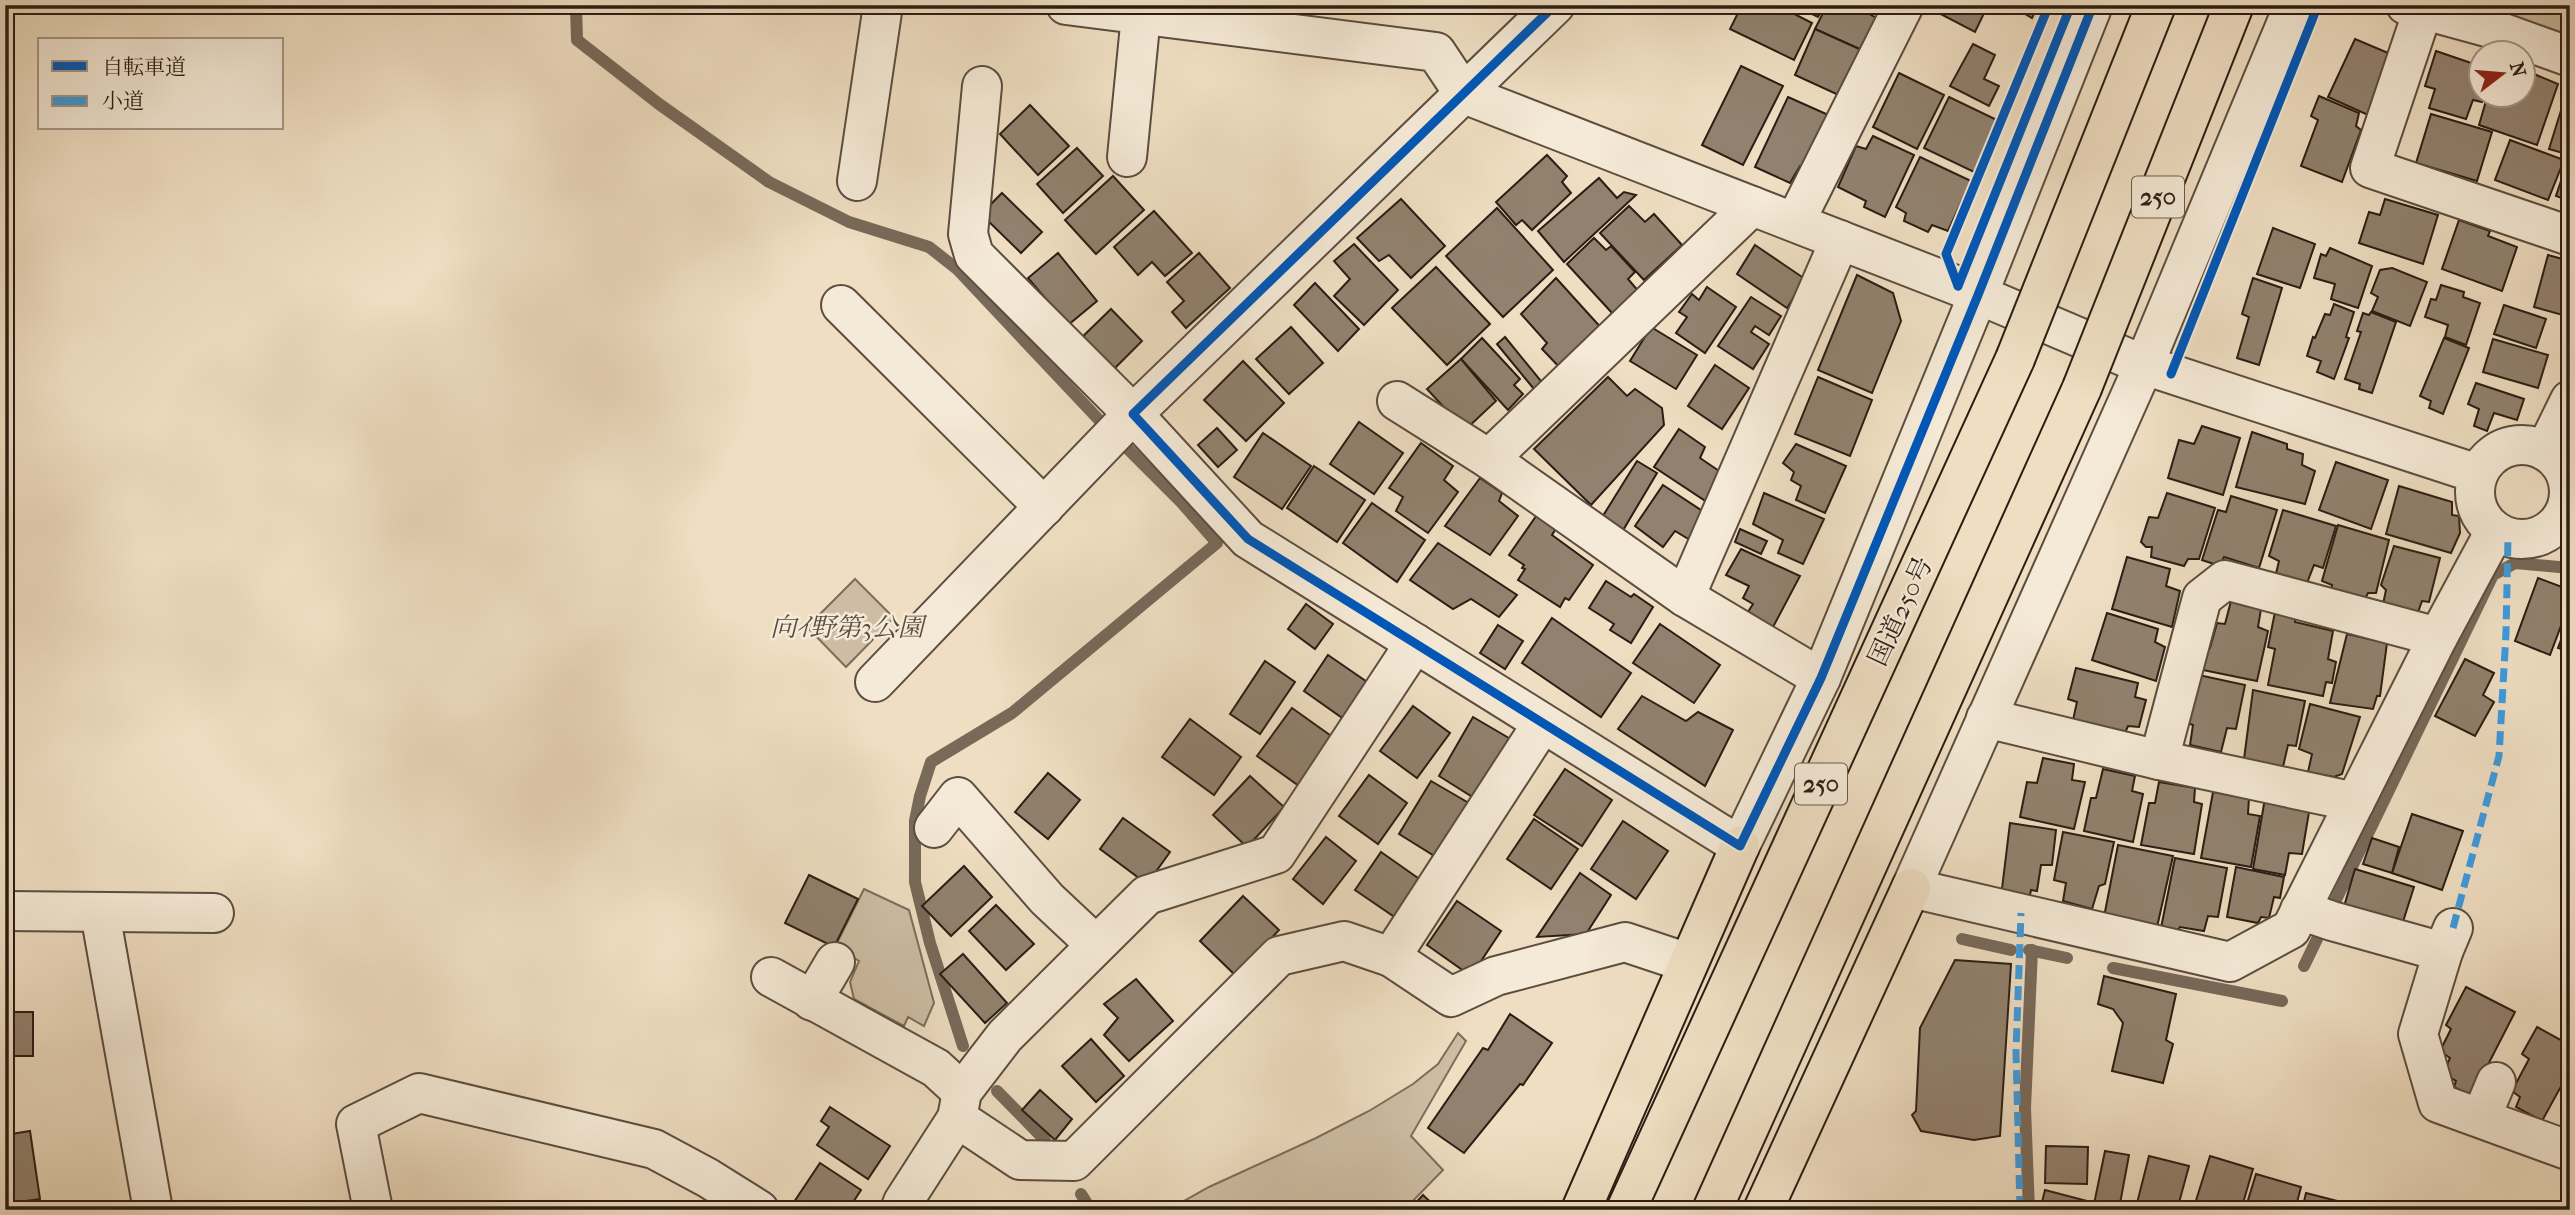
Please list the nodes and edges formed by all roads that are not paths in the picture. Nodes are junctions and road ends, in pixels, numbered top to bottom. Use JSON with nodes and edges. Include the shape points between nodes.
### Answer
{"nodes":[{"id":1,"x":883,"y":5,"type":"edge"},
{"id":2,"x":1066,"y":5,"type":"edge"},
{"id":3,"x":1555,"y":5,"type":"edge"},
{"id":4,"x":1904,"y":5,"type":"edge"},
{"id":5,"x":2093,"y":5,"type":"edge"},
{"id":6,"x":2156,"y":5,"type":"edge"},
{"id":7,"x":2234,"y":5,"type":"edge"},
{"id":8,"x":2294,"y":5,"type":"edge"},
{"id":9,"x":2415,"y":8,"type":"edge"},
{"id":10,"x":1141,"y":10,"type":"edge"},
{"id":11,"x":2570,"y":57,"type":"edge"},
{"id":12,"x":982,"y":86,"type":"dead end"},
{"id":13,"x":1464,"y":93,"type":"junction"},
{"id":14,"x":1127,"y":158,"type":"dead end"},
{"id":15,"x":857,"y":181,"type":"dead end"},
{"id":16,"x":1752,"y":206,"type":"junction"},
{"id":17,"x":1795,"y":222,"type":"junction"},
{"id":18,"x":2570,"y":236,"type":"edge"},
{"id":19,"x":1840,"y":240,"type":"junction"},
{"id":20,"x":1978,"y":295,"type":"junction"},
{"id":21,"x":841,"y":305,"type":"dead end"},
{"id":22,"x":2144,"y":365,"type":"junction"},
{"id":23,"x":2570,"y":400,"type":"edge"},
{"id":24,"x":1396,"y":401,"type":"dead end"},
{"id":25,"x":1123,"y":424,"type":"junction"},
{"id":26,"x":2545,"y":451,"type":"junction"},
{"id":27,"x":1489,"y":459,"type":"junction"},
{"id":28,"x":2478,"y":474,"type":"junction"},
{"id":29,"x":1044,"y":507,"type":"junction"},
{"id":30,"x":2564,"y":523,"type":"edge"},
{"id":31,"x":2495,"y":531,"type":"junction"},
{"id":32,"x":1685,"y":597,"type":"junction"},
{"id":33,"x":2438,"y":637,"type":"junction"},
{"id":34,"x":1415,"y":643,"type":"junction"},
{"id":35,"x":1821,"y":678,"type":"junction"},
{"id":36,"x":875,"y":682,"type":"dead end"},
{"id":37,"x":1986,"y":718,"type":"junction"},
{"id":38,"x":1542,"y":724,"type":"junction"},
{"id":39,"x":2159,"y":760,"type":"junction"},
{"id":40,"x":2355,"y":802,"type":"junction"},
{"id":41,"x":934,"y":828,"type":"dead end"},
{"id":42,"x":1740,"y":846,"type":"junction"},
{"id":43,"x":1911,"y":888,"type":"junction"},
{"id":44,"x":5,"y":911,"type":"edge"},
{"id":45,"x":100,"y":913,"type":"junction"},
{"id":46,"x":214,"y":913,"type":"dead end"},
{"id":47,"x":2315,"y":916,"type":"junction"},
{"id":48,"x":1096,"y":946,"type":"junction"},
{"id":49,"x":1391,"y":957,"type":"junction"},
{"id":50,"x":835,"y":962,"type":"dead end"},
{"id":51,"x":1688,"y":963,"type":"junction"},
{"id":52,"x":771,"y":977,"type":"dead end"},
{"id":53,"x":812,"y":1001,"type":"junction"},
{"id":54,"x":2496,"y":1082,"type":"dead end"},
{"id":55,"x":959,"y":1105,"type":"junction"},
{"id":56,"x":2481,"y":1118,"type":"junction"},
{"id":57,"x":2570,"y":1152,"type":"edge"},
{"id":58,"x":153,"y":1210,"type":"edge"},
{"id":59,"x":373,"y":1210,"type":"edge"},
{"id":60,"x":759,"y":1210,"type":"edge"},
{"id":61,"x":900,"y":1210,"type":"edge"},
{"id":62,"x":1581,"y":1210,"type":"edge"},
{"id":63,"x":1626,"y":1210,"type":"edge"},
{"id":64,"x":1712,"y":1210,"type":"edge"},
{"id":65,"x":1763,"y":1210,"type":"edge"}],
"edges":[{"from":1,"to":15,"type":"street"},
{"from":2,"to":10,"type":"street"},
{"from":3,"to":13,"type":"street"},
{"from":4,"to":17,"type":"street"},
{"from":5,"to":20,"type":"street"},
{"from":6,"to":63,"type":"highway","name":"国道250号","number":"250","bridge":true,"via":[[2015,359]]},
{"from":7,"to":64,"type":"highway","number":"250","bridge":true,"via":[[2082,388]]},
{"from":8,"to":22,"type":"street"},
{"from":9,"to":11,"type":"street","via":[[2490,28]]},
{"from":9,"to":18,"type":"street","via":[[2370,168]]},
{"from":10,"to":13,"type":"street","via":[[1436,52]]},
{"from":10,"to":14,"type":"street"},
{"from":12,"to":25,"type":"street","via":[[968,234],[974,255]]},
{"from":13,"to":16,"type":"street"},
{"from":13,"to":25,"type":"street"},
{"from":16,"to":17,"type":"street"},
{"from":16,"to":27,"type":"street"},
{"from":17,"to":19,"type":"street"},
{"from":19,"to":20,"type":"street"},
{"from":19,"to":32,"type":"street"},
{"from":20,"to":22,"type":"street"},
{"from":20,"to":35,"type":"street"},
{"from":21,"to":29,"type":"street"},
{"from":22,"to":28,"type":"street"},
{"from":22,"to":37,"type":"street"},
{"from":23,"to":26,"type":"street"},
{"from":24,"to":27,"type":"street"},
{"from":25,"to":29,"type":"street"},
{"from":25,"to":34,"type":"street","via":[[1248,539]]},
{"from":26,"to":28,"type":"street","via":[[2536,446],[2510,446],[2486,461]]},
{"from":26,"to":30,"type":"street","via":[[2553,455],[2567,480]]},
{"from":27,"to":32,"type":"street"},
{"from":28,"to":31,"type":"street","via":[[2474,489],[2477,505]]},
{"from":29,"to":36,"type":"street","via":[[922,654]]},
{"from":30,"to":31,"type":"street","via":[[2522,539]]},
{"from":31,"to":33,"type":"street"},
{"from":32,"to":35,"type":"street"},
{"from":33,"to":39,"type":"street","via":[[2225,580],[2202,598]]},
{"from":33,"to":40,"type":"street"},
{"from":34,"to":38,"type":"street"},
{"from":34,"to":48,"type":"street","via":[[1276,854],[1147,895]]},
{"from":35,"to":42,"type":"street"},
{"from":37,"to":39,"type":"street"},
{"from":37,"to":43,"type":"street"},
{"from":38,"to":42,"type":"street"},
{"from":38,"to":49,"type":"street"},
{"from":39,"to":40,"type":"street"},
{"from":40,"to":47,"type":"street"},
{"from":41,"to":48,"type":"street","via":[[958,797],[1047,899]]},
{"from":42,"to":51,"type":"highway"},
{"from":43,"to":47,"type":"street","via":[[2230,962]]},
{"from":43,"to":65,"type":"highway"},
{"from":44,"to":45,"type":"street"},
{"from":45,"to":46,"type":"street"},
{"from":45,"to":58,"type":"street"},
{"from":47,"to":56,"type":"street","via":[[2448,940],[2418,1034],[2438,1103]]},
{"from":48,"to":55,"type":"street","via":[[1005,1036]]},
{"from":49,"to":51,"type":"street","via":[[1451,997],[1496,976],[1625,942]]},
{"from":49,"to":55,"type":"street","via":[[1343,941],[1279,956],[1074,1161],[1020,1160]]},
{"from":50,"to":53,"type":"street"},
{"from":51,"to":62,"type":"highway"},
{"from":52,"to":53,"type":"street"},
{"from":53,"to":55,"type":"street","via":[[936,1068]]},
{"from":54,"to":56,"type":"street"},
{"from":55,"to":61,"type":"street"},
{"from":56,"to":57,"type":"street"},
{"from":59,"to":60,"type":"street","via":[[356,1124],[419,1093],[654,1149]]}]}
